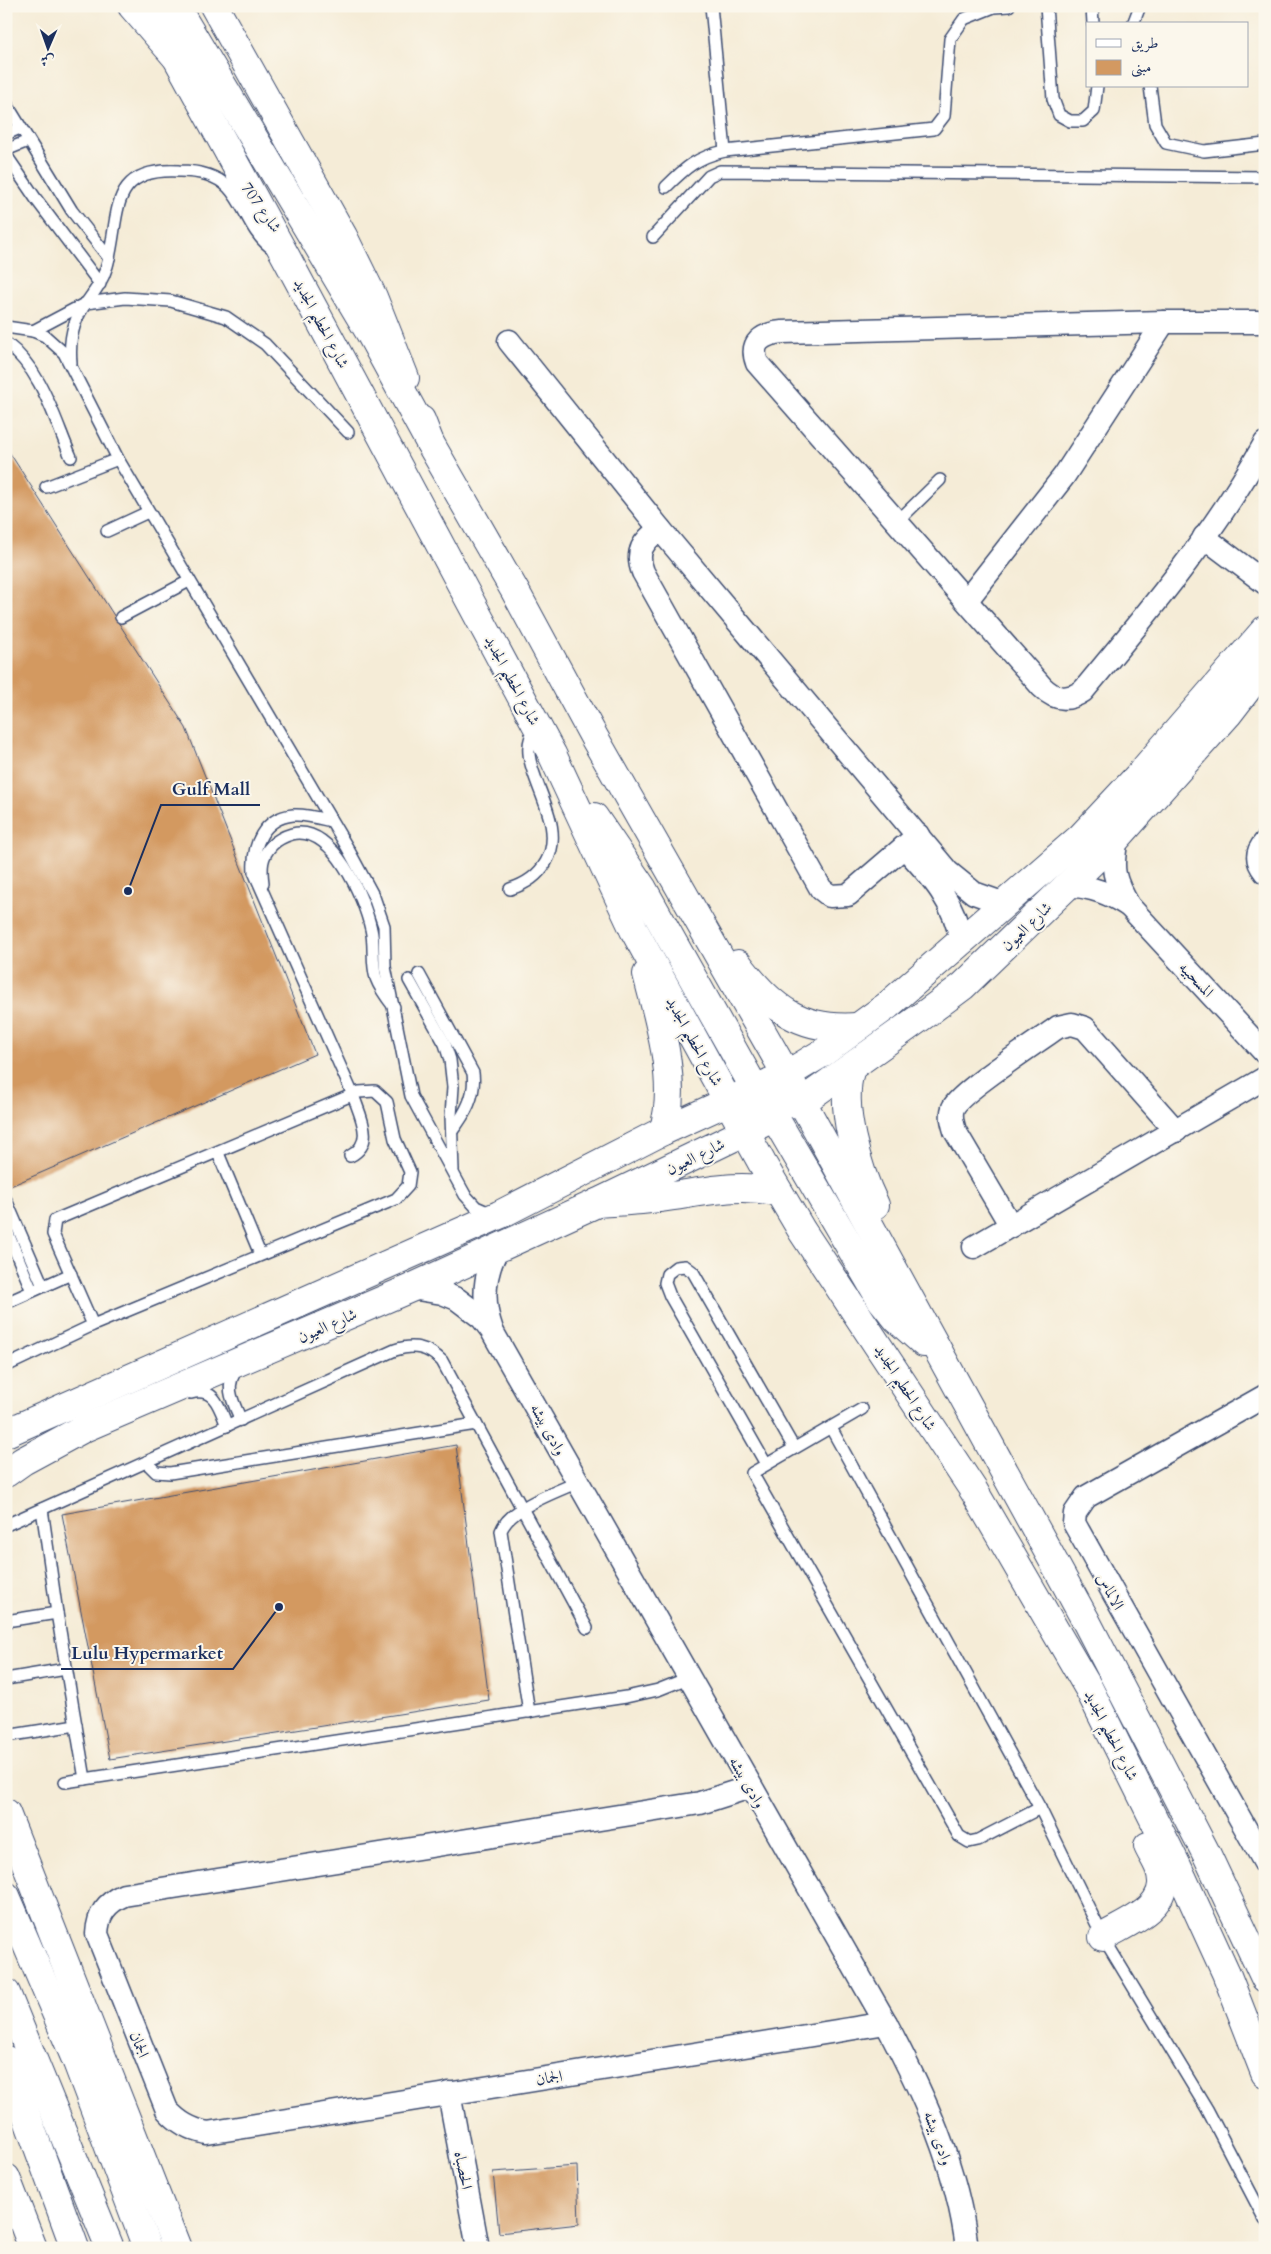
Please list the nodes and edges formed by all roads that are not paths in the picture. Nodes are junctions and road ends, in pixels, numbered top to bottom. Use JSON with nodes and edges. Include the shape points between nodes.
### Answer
{"nodes":[{"id":1,"x":132,"y":6,"type":"edge"},
{"id":2,"x":149,"y":6,"type":"edge"},
{"id":3,"x":175,"y":6,"type":"edge"},
{"id":4,"x":214,"y":6,"type":"edge"},
{"id":5,"x":711,"y":6,"type":"edge"},
{"id":6,"x":963,"y":6,"type":"edge"},
{"id":7,"x":1009,"y":6,"type":"edge"},
{"id":8,"x":1046,"y":6,"type":"edge"},
{"id":9,"x":1092,"y":6,"type":"edge"},
{"id":10,"x":1140,"y":6,"type":"edge"},
{"id":11,"x":971,"y":17,"type":"junction"},
{"id":12,"x":1093,"y":22,"type":"edge"},
{"id":13,"x":1134,"y":22,"type":"edge"},
{"id":14,"x":177,"y":58,"type":"junction"},
{"id":15,"x":1097,"y":88,"type":"edge"},
{"id":16,"x":1150,"y":88,"type":"edge"},
{"id":17,"x":6,"y":104,"type":"edge"},
{"id":18,"x":20,"y":128,"type":"junction"},
{"id":19,"x":6,"y":134,"type":"edge"},
{"id":20,"x":28,"y":141,"type":"junction"},
{"id":21,"x":1265,"y":144,"type":"edge"},
{"id":22,"x":6,"y":150,"type":"edge"},
{"id":23,"x":725,"y":151,"type":"junction"},
{"id":24,"x":6,"y":156,"type":"edge"},
{"id":25,"x":1265,"y":177,"type":"edge"},
{"id":26,"x":666,"y":187,"type":"dead end"},
{"id":27,"x":653,"y":237,"type":"dead end"},
{"id":28,"x":286,"y":257,"type":"junction"},
{"id":29,"x":110,"y":258,"type":"junction"},
{"id":30,"x":100,"y":284,"type":"junction"},
{"id":31,"x":86,"y":303,"type":"junction"},
{"id":32,"x":1164,"y":322,"type":"junction"},
{"id":33,"x":1265,"y":322,"type":"edge"},
{"id":34,"x":6,"y":326,"type":"edge"},
{"id":35,"x":33,"y":331,"type":"junction"},
{"id":36,"x":509,"y":341,"type":"dead end"},
{"id":37,"x":6,"y":343,"type":"edge"},
{"id":38,"x":71,"y":364,"type":"junction"},
{"id":39,"x":348,"y":432,"type":"dead end"},
{"id":40,"x":430,"y":443,"type":"junction"},
{"id":41,"x":1265,"y":443,"type":"edge"},
{"id":42,"x":71,"y":457,"type":"dead end"},
{"id":43,"x":118,"y":459,"type":"junction"},
{"id":44,"x":940,"y":480,"type":"dead end"},
{"id":45,"x":46,"y":487,"type":"dead end"},
{"id":46,"x":148,"y":512,"type":"junction"},
{"id":47,"x":898,"y":522,"type":"junction"},
{"id":48,"x":660,"y":529,"type":"junction"},
{"id":49,"x":107,"y":531,"type":"dead end"},
{"id":50,"x":1204,"y":537,"type":"junction"},
{"id":51,"x":189,"y":581,"type":"junction"},
{"id":52,"x":1265,"y":583,"type":"edge"},
{"id":53,"x":967,"y":600,"type":"junction"},
{"id":54,"x":121,"y":617,"type":"dead end"},
{"id":55,"x":1265,"y":630,"type":"edge"},
{"id":56,"x":1265,"y":666,"type":"edge"},
{"id":57,"x":537,"y":726,"type":"junction"},
{"id":58,"x":552,"y":754,"type":"junction"},
{"id":59,"x":331,"y":821,"type":"junction"},
{"id":60,"x":1117,"y":838,"type":"junction"},
{"id":61,"x":911,"y":841,"type":"junction"},
{"id":62,"x":1265,"y":842,"type":"edge"},
{"id":63,"x":1265,"y":872,"type":"edge"},
{"id":64,"x":942,"y":877,"type":"junction"},
{"id":65,"x":1068,"y":885,"type":"junction"},
{"id":66,"x":510,"y":889,"type":"dead end"},
{"id":67,"x":264,"y":893,"type":"junction"},
{"id":68,"x":1005,"y":904,"type":"junction"},
{"id":69,"x":1129,"y":906,"type":"junction"},
{"id":70,"x":697,"y":919,"type":"junction"},
{"id":71,"x":634,"y":930,"type":"junction"},
{"id":72,"x":961,"y":942,"type":"junction"},
{"id":73,"x":394,"y":1007,"type":"junction"},
{"id":74,"x":857,"y":1027,"type":"junction"},
{"id":75,"x":1265,"y":1052,"type":"edge"},
{"id":76,"x":851,"y":1068,"type":"junction"},
{"id":77,"x":786,"y":1075,"type":"junction"},
{"id":78,"x":1265,"y":1078,"type":"edge"},
{"id":79,"x":755,"y":1089,"type":"junction"},
{"id":80,"x":353,"y":1095,"type":"junction"},
{"id":81,"x":728,"y":1100,"type":"junction"},
{"id":82,"x":802,"y":1102,"type":"junction"},
{"id":83,"x":773,"y":1118,"type":"junction"},
{"id":84,"x":663,"y":1131,"type":"junction"},
{"id":85,"x":1176,"y":1131,"type":"junction"},
{"id":86,"x":452,"y":1132,"type":"junction"},
{"id":87,"x":744,"y":1132,"type":"junction"},
{"id":88,"x":218,"y":1153,"type":"junction"},
{"id":89,"x":350,"y":1156,"type":"dead end"},
{"id":90,"x":454,"y":1175,"type":"junction"},
{"id":91,"x":778,"y":1192,"type":"junction"},
{"id":92,"x":6,"y":1200,"type":"edge"},
{"id":93,"x":597,"y":1203,"type":"junction"},
{"id":94,"x":498,"y":1215,"type":"junction"},
{"id":95,"x":1010,"y":1226,"type":"junction"},
{"id":96,"x":6,"y":1229,"type":"edge"},
{"id":97,"x":974,"y":1247,"type":"dead end"},
{"id":98,"x":497,"y":1250,"type":"junction"},
{"id":99,"x":260,"y":1254,"type":"junction"},
{"id":100,"x":889,"y":1265,"type":"junction"},
{"id":101,"x":71,"y":1274,"type":"junction"},
{"id":102,"x":411,"y":1288,"type":"junction"},
{"id":103,"x":37,"y":1289,"type":"junction"},
{"id":104,"x":6,"y":1303,"type":"edge"},
{"id":105,"x":93,"y":1325,"type":"junction"},
{"id":106,"x":492,"y":1331,"type":"junction"},
{"id":107,"x":938,"y":1353,"type":"junction"},
{"id":108,"x":252,"y":1358,"type":"junction"},
{"id":109,"x":6,"y":1366,"type":"edge"},
{"id":110,"x":1265,"y":1396,"type":"edge"},
{"id":111,"x":862,"y":1409,"type":"dead end"},
{"id":112,"x":126,"y":1412,"type":"junction"},
{"id":113,"x":241,"y":1420,"type":"junction"},
{"id":114,"x":476,"y":1424,"type":"junction"},
{"id":115,"x":227,"y":1426,"type":"junction"},
{"id":116,"x":831,"y":1428,"type":"junction"},
{"id":117,"x":6,"y":1433,"type":"edge"},
{"id":118,"x":794,"y":1448,"type":"junction"},
{"id":119,"x":147,"y":1463,"type":"junction"},
{"id":120,"x":766,"y":1464,"type":"junction"},
{"id":121,"x":6,"y":1473,"type":"edge"},
{"id":122,"x":578,"y":1482,"type":"junction"},
{"id":123,"x":42,"y":1509,"type":"junction"},
{"id":124,"x":522,"y":1510,"type":"junction"},
{"id":125,"x":6,"y":1525,"type":"edge"},
{"id":126,"x":57,"y":1613,"type":"junction"},
{"id":127,"x":6,"y":1621,"type":"edge"},
{"id":128,"x":588,"y":1628,"type":"dead end"},
{"id":129,"x":66,"y":1670,"type":"junction"},
{"id":130,"x":688,"y":1678,"type":"junction"},
{"id":131,"x":6,"y":1679,"type":"edge"},
{"id":132,"x":1089,"y":1689,"type":"junction"},
{"id":133,"x":529,"y":1712,"type":"junction"},
{"id":134,"x":76,"y":1725,"type":"junction"},
{"id":135,"x":6,"y":1736,"type":"edge"},
{"id":136,"x":85,"y":1779,"type":"junction"},
{"id":137,"x":65,"y":1782,"type":"dead end"},
{"id":138,"x":750,"y":1787,"type":"junction"},
{"id":139,"x":1040,"y":1808,"type":"junction"},
{"id":140,"x":6,"y":1813,"type":"edge"},
{"id":141,"x":1265,"y":1863,"type":"edge"},
{"id":142,"x":6,"y":1896,"type":"edge"},
{"id":143,"x":1103,"y":1937,"type":"junction"},
{"id":144,"x":1265,"y":1978,"type":"edge"},
{"id":145,"x":6,"y":1993,"type":"edge"},
{"id":146,"x":886,"y":2023,"type":"junction"},
{"id":147,"x":6,"y":2060,"type":"edge"},
{"id":148,"x":1265,"y":2072,"type":"edge"},
{"id":149,"x":6,"y":2090,"type":"edge"},
{"id":150,"x":449,"y":2093,"type":"junction"},
{"id":151,"x":31,"y":2131,"type":"junction"},
{"id":152,"x":6,"y":2178,"type":"edge"},
{"id":153,"x":1265,"y":2220,"type":"edge"},
{"id":154,"x":33,"y":2248,"type":"edge"},
{"id":155,"x":75,"y":2248,"type":"edge"},
{"id":156,"x":110,"y":2248,"type":"edge"},
{"id":157,"x":148,"y":2248,"type":"edge"},
{"id":158,"x":177,"y":2248,"type":"edge"},
{"id":159,"x":478,"y":2248,"type":"edge"},
{"id":160,"x":967,"y":2248,"type":"edge"}],
"edges":[{"from":1,"to":14,"type":"main road","name":"شارع الحطيم الجديد"},
{"from":2,"to":14,"type":"main road"},
{"from":3,"to":40,"type":"main road","via":[[370,332]]},
{"from":4,"to":40,"type":"main road","name":"شارع الحطيم الجديد","via":[[358,266]]},
{"from":5,"to":23,"type":"lane"},
{"from":6,"to":11,"type":"lane"},
{"from":7,"to":11,"type":"lane","via":[[994,7]]},
{"from":8,"to":15,"type":"lane","via":[[1053,99],[1059,115],[1070,121],[1083,121],[1094,112]]},
{"from":9,"to":12,"type":"lane"},
{"from":10,"to":13,"type":"lane"},
{"from":11,"to":23,"type":"lane","via":[[964,19],[950,39],[944,116],[934,129]]},
{"from":14,"to":28,"type":"main road","name":"شارع الحطيم الجديد"},
{"from":16,"to":21,"type":"lane","via":[[1154,124],[1166,143],[1204,151]]},
{"from":17,"to":18,"type":"lane"},
{"from":18,"to":19,"type":"lane"},
{"from":18,"to":20,"type":"lane"},
{"from":20,"to":22,"type":"lane"},
{"from":20,"to":29,"type":"lane","via":[[72,211]]},
{"from":23,"to":26,"type":"lane","via":[[709,154],[689,164]]},
{"from":24,"to":30,"type":"lane"},
{"from":25,"to":27,"type":"lane","via":[[720,171],[709,176]]},
{"from":28,"to":29,"type":"lane","name":"شارع 707","via":[[257,234],[228,187],[214,177],[181,170],[153,171],[138,177],[127,188],[118,201]]},
{"from":28,"to":57,"type":"main road","name":"شارع الحطيم الجديد"},
{"from":29,"to":30,"type":"lane","name":"شارع 707"},
{"from":30,"to":31,"type":"lane","name":"شارع 707"},
{"from":31,"to":35,"type":"lane"},
{"from":31,"to":38,"type":"lane","name":"شارع 707","via":[[74,326]]},
{"from":31,"to":39,"type":"lane","via":[[125,298],[170,301],[226,317],[265,344]]},
{"from":32,"to":33,"type":"street"},
{"from":32,"to":47,"type":"street","via":[[782,332],[762,336],[754,354],[757,363]]},
{"from":32,"to":53,"type":"street","via":[[1064,476]]},
{"from":34,"to":35,"type":"lane"},
{"from":35,"to":38,"type":"lane","via":[[55,344]]},
{"from":36,"to":48,"type":"street"},
{"from":37,"to":42,"type":"lane","via":[[34,372]]},
{"from":38,"to":43,"type":"lane"},
{"from":40,"to":70,"type":"main road","name":"شارع الحطيم الجديد"},
{"from":41,"to":50,"type":"street"},
{"from":43,"to":45,"type":"lane"},
{"from":43,"to":46,"type":"lane"},
{"from":44,"to":47,"type":"lane"},
{"from":46,"to":49,"type":"lane"},
{"from":46,"to":51,"type":"lane"},
{"from":47,"to":53,"type":"street"},
{"from":48,"to":61,"type":"street"},
{"from":48,"to":61,"type":"street","via":[[644,542],[639,551],[643,572],[821,889],[830,896],[848,895]]},
{"from":50,"to":52,"type":"street"},
{"from":50,"to":53,"type":"street","via":[[1149,612],[1084,691],[1076,696],[1057,698],[1049,694]]},
{"from":51,"to":54,"type":"lane"},
{"from":51,"to":59,"type":"lane"},
{"from":55,"to":68,"type":"main road","name":"شارع العيون","via":[[1080,837]]},
{"from":56,"to":60,"type":"main road","name":"شارع العيون","via":[[1228,714]]},
{"from":57,"to":58,"type":"main road","name":"شارع الحطيم الجديد"},
{"from":57,"to":66,"type":"lane","via":[[531,734],[529,756],[552,822],[553,843],[548,860],[536,875]]},
{"from":58,"to":71,"type":"main road","name":"شارع الحطيم الجديد"},
{"from":58,"to":79,"type":"main road","via":[[643,889]]},
{"from":59,"to":67,"type":"lane","via":[[292,815],[265,829],[256,842],[253,856],[254,872]]},
{"from":59,"to":73,"type":"lane","via":[[381,915]]},
{"from":60,"to":65,"type":"main road","name":"شارع العيون"},
{"from":60,"to":69,"type":"street","name":"المسحبيه","via":[[1113,862],[1117,885]]},
{"from":61,"to":64,"type":"street"},
{"from":62,"to":63,"type":"street","via":[[1258,857]]},
{"from":64,"to":68,"type":"street"},
{"from":64,"to":72,"type":"street"},
{"from":65,"to":69,"type":"street","name":"المسحبيه","via":[[1090,887]]},
{"from":65,"to":76,"type":"main road","name":"شارع العيون","via":[[963,986]]},
{"from":67,"to":73,"type":"lane","via":[[261,866],[273,843],[297,833],[322,839],[339,858],[358,891],[372,931],[375,976],[384,996]]},
{"from":67,"to":80,"type":"lane"},
{"from":68,"to":72,"type":"main road","name":"شارع العيون"},
{"from":69,"to":75,"type":"street","name":"المسحبيه"},
{"from":70,"to":74,"type":"main road","via":[[756,988],[787,1014],[825,1027]]},
{"from":70,"to":77,"type":"main road","name":"شارع الحطيم الجديد"},
{"from":71,"to":81,"type":"main road","name":"شارع الحطيم الجديد"},
{"from":71,"to":84,"type":"main road","via":[[651,990],[669,1079],[670,1105]]},
{"from":72,"to":74,"type":"main road","name":"شارع العيون","via":[[887,1006]]},
{"from":73,"to":90,"type":"lane","via":[[410,1096]]},
{"from":74,"to":77,"type":"main road","name":"شارع العيون"},
{"from":76,"to":82,"type":"main road","name":"شارع العيون"},
{"from":76,"to":100,"type":"main road","via":[[846,1098],[855,1150],[884,1228]]},
{"from":77,"to":79,"type":"main road","name":"شارع العيون"},
{"from":77,"to":82,"type":"main road","name":"شارع الحطيم الجديد"},
{"from":78,"to":85,"type":"street"},
{"from":79,"to":81,"type":"main road","name":"شارع العيون"},
{"from":79,"to":82,"type":"main road","via":[[776,1104]]},
{"from":80,"to":88,"type":"lane"},
{"from":80,"to":89,"type":"lane","via":[[365,1132],[362,1147]]},
{"from":80,"to":99,"type":"lane","via":[[375,1091],[387,1102],[395,1139],[410,1172],[408,1186],[384,1205]]},
{"from":81,"to":83,"type":"main road","via":[[745,1104]]},
{"from":81,"to":84,"type":"main road","name":"شارع العيون"},
{"from":81,"to":87,"type":"main road","name":"شارع الحطيم الجديد"},
{"from":82,"to":83,"type":"main road","name":"شارع العيون"},
{"from":82,"to":100,"type":"main road","name":"شارع الحطيم الجديد"},
{"from":83,"to":87,"type":"main road","name":"شارع العيون"},
{"from":83,"to":107,"type":"main road","via":[[788,1137],[880,1298],[897,1319]]},
{"from":84,"to":94,"type":"main road","name":"شارع العيون"},
{"from":85,"to":95,"type":"street"},
{"from":85,"to":95,"type":"street","via":[[1085,1028],[1072,1024],[1058,1027],[966,1093],[953,1110],[955,1131]]},
{"from":86,"to":86,"type":"lane","via":[[450,1060],[414,977],[473,1073],[469,1103]]},
{"from":86,"to":90,"type":"lane"},
{"from":87,"to":91,"type":"main road","name":"شارع الحطيم الجديد"},
{"from":87,"to":93,"type":"main road","name":"شارع العيون"},
{"from":88,"to":99,"type":"lane"},
{"from":88,"to":101,"type":"lane","via":[[55,1220],[52,1234]]},
{"from":90,"to":94,"type":"lane","via":[[476,1207]]},
{"from":91,"to":93,"type":"main road","via":[[727,1187],[659,1198]]},
{"from":91,"to":132,"type":"main road","name":"شارع الحطيم الجديد","via":[[974,1491]]},
{"from":92,"to":103,"type":"lane"},
{"from":93,"to":98,"type":"main road","name":"شارع العيون"},
{"from":94,"to":117,"type":"main road","name":"شارع العيون"},
{"from":95,"to":97,"type":"street"},
{"from":96,"to":103,"type":"lane"},
{"from":98,"to":102,"type":"main road","name":"شارع العيون"},
{"from":98,"to":106,"type":"street","name":"وادى بيشه","via":[[485,1289]]},
{"from":99,"to":105,"type":"lane"},
{"from":100,"to":107,"type":"main road","name":"شارع الحطيم الجديد"},
{"from":101,"to":103,"type":"lane"},
{"from":101,"to":105,"type":"lane"},
{"from":102,"to":106,"type":"street","name":"وادى بيشه","via":[[457,1299],[482,1318]]},
{"from":102,"to":108,"type":"main road","name":"شارع العيون"},
{"from":103,"to":104,"type":"lane"},
{"from":105,"to":109,"type":"lane"},
{"from":106,"to":122,"type":"street","name":"وادى بيشه"},
{"from":107,"to":144,"type":"main road","name":"شارع الحطيم الجديد","via":[[1085,1619],[1207,1855]]},
{"from":108,"to":112,"type":"main road","name":"شارع العيون"},
{"from":108,"to":113,"type":"lane","via":[[236,1371],[230,1383],[229,1394]]},
{"from":110,"to":141,"type":"street","name":"الالماس","via":[[1086,1497],[1075,1513],[1074,1523]]},
{"from":111,"to":116,"type":"lane"},
{"from":112,"to":115,"type":"lane","via":[[143,1414],[191,1393],[204,1391],[214,1397]]},
{"from":112,"to":121,"type":"main road","name":"شارع العيون","via":[[64,1438]]},
{"from":113,"to":114,"type":"lane","via":[[395,1350],[415,1347],[426,1349],[442,1361]]},
{"from":113,"to":115,"type":"lane"},
{"from":114,"to":119,"type":"lane","via":[[170,1473],[156,1472]]},
{"from":114,"to":124,"type":"lane"},
{"from":115,"to":119,"type":"lane"},
{"from":116,"to":118,"type":"lane"},
{"from":116,"to":139,"type":"lane"},
{"from":118,"to":120,"type":"lane"},
{"from":118,"to":120,"type":"lane","via":[[693,1272],[685,1266],[676,1267],[667,1274],[665,1283],[670,1296]]},
{"from":119,"to":123,"type":"lane"},
{"from":120,"to":139,"type":"lane","via":[[752,1472],[959,1836],[969,1842],[978,1840]]},
{"from":122,"to":124,"type":"lane"},
{"from":122,"to":130,"type":"street","name":"وادى بيشه"},
{"from":123,"to":125,"type":"lane"},
{"from":123,"to":126,"type":"lane"},
{"from":124,"to":128,"type":"lane"},
{"from":124,"to":133,"type":"lane","via":[[503,1524],[500,1539]]},
{"from":126,"to":127,"type":"lane"},
{"from":126,"to":129,"type":"lane"},
{"from":129,"to":131,"type":"lane"},
{"from":129,"to":134,"type":"lane"},
{"from":130,"to":133,"type":"lane","via":[[642,1694]]},
{"from":130,"to":138,"type":"street","name":"وادى بيشه"},
{"from":132,"to":143,"type":"main road","via":[[1099,1742],[1161,1873],[1163,1884],[1155,1904]]},
{"from":132,"to":148,"type":"main road","name":"شارع الحطيم الجديد","via":[[1219,1958]]},
{"from":133,"to":136,"type":"lane"},
{"from":134,"to":135,"type":"lane"},
{"from":134,"to":136,"type":"lane"},
{"from":136,"to":137,"type":"lane"},
{"from":138,"to":146,"type":"street","name":"وادى بيشه"},
{"from":138,"to":150,"type":"street","name":"الجمان","via":[[700,1803],[124,1895],[103,1909],[98,1921],[100,1946],[167,2110],[192,2130],[223,2132]]},
{"from":139,"to":143,"type":"lane"},
{"from":140,"to":158,"type":"main road"},
{"from":142,"to":157,"type":"main road","via":[[80,2071]]},
{"from":143,"to":153,"type":"lane","via":[[1207,2109]]},
{"from":145,"to":156,"type":"main road"},
{"from":146,"to":150,"type":"street","name":"الجمان"},
{"from":146,"to":160,"type":"street","name":"وادى بيشه","via":[[922,2091],[940,2136],[955,2181]]},
{"from":147,"to":151,"type":"main road"},
{"from":149,"to":151,"type":"main road"},
{"from":150,"to":159,"type":"street","name":"الحصباه"},
{"from":151,"to":155,"type":"main road"},
{"from":152,"to":154,"type":"main road"}]}
